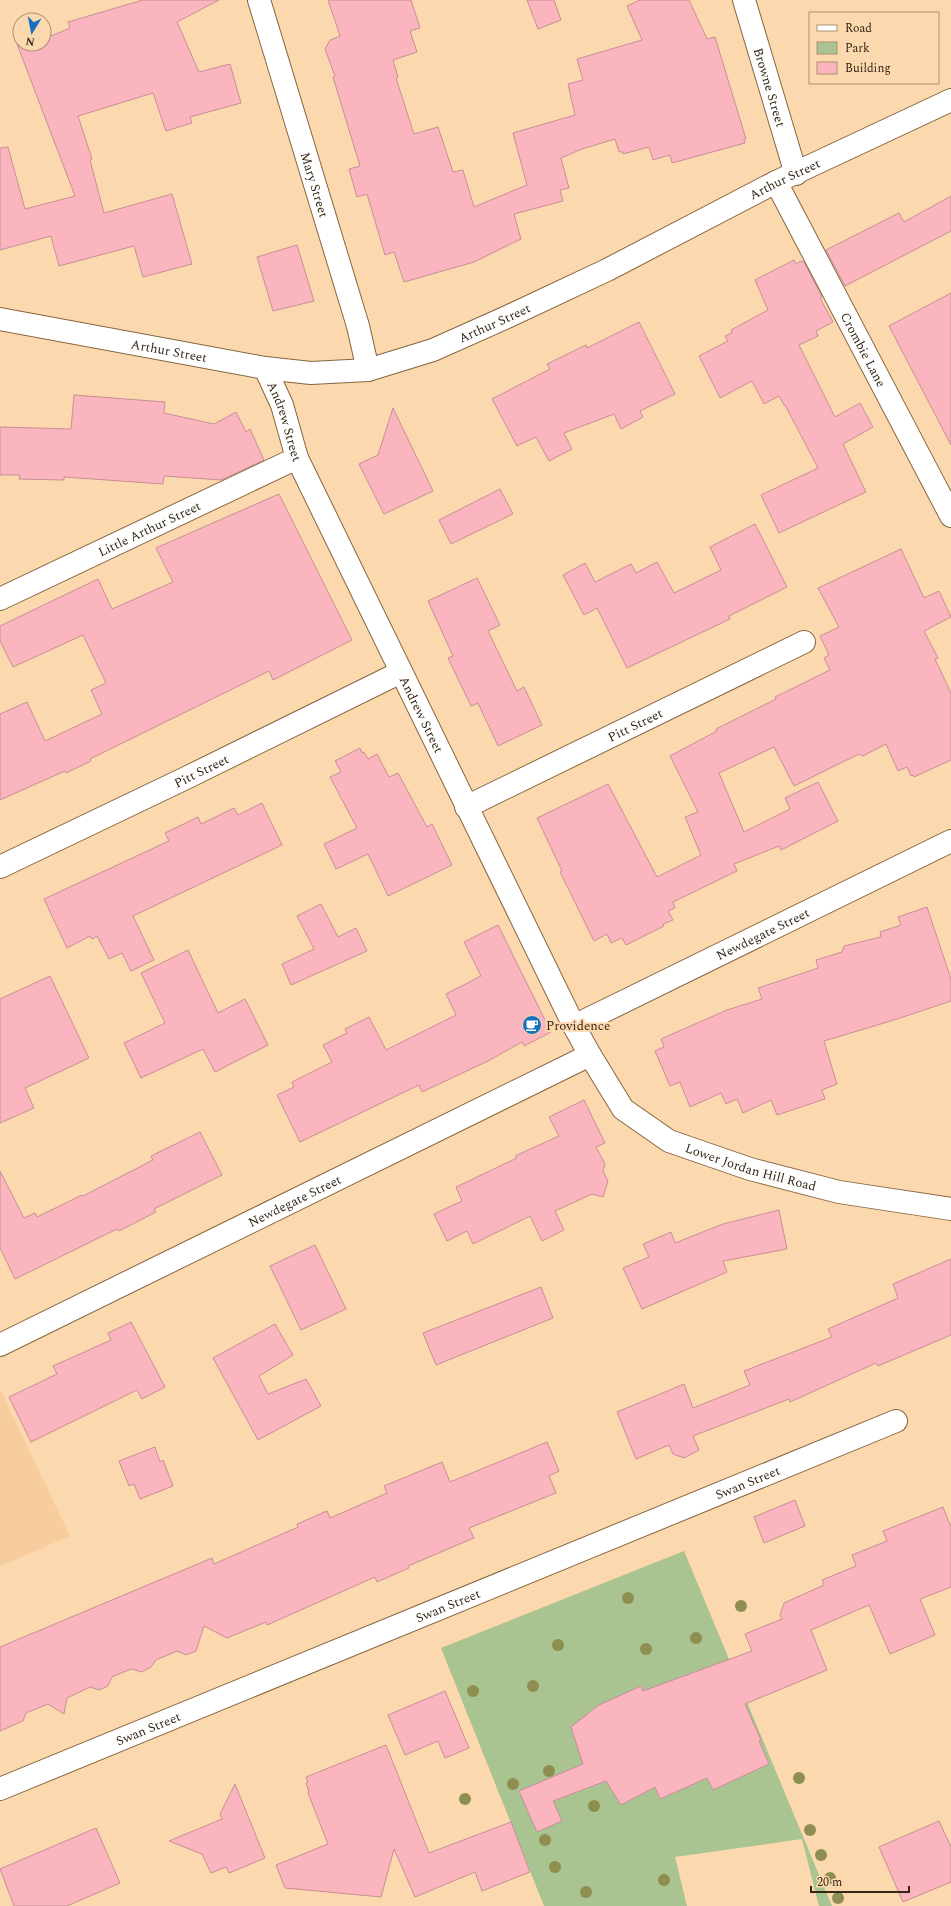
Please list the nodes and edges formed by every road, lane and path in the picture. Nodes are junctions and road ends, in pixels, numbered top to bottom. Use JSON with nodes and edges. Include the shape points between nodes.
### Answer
{"nodes":[{"id":1,"x":259,"y":0,"type":"edge"},
{"id":2,"x":744,"y":0,"type":"edge"},
{"id":3,"x":951,"y":100,"type":"edge"},
{"id":4,"x":796,"y":174,"type":"junction"},
{"id":5,"x":776,"y":182,"type":"junction"},
{"id":6,"x":0,"y":319,"type":"edge"},
{"id":7,"x":265,"y":368,"type":"junction"},
{"id":8,"x":368,"y":370,"type":"junction"},
{"id":9,"x":297,"y":458,"type":"junction"},
{"id":10,"x":951,"y":516,"type":"edge"},
{"id":11,"x":0,"y":599,"type":"edge"},
{"id":12,"x":804,"y":642,"type":"dead end"},
{"id":13,"x":401,"y":672,"type":"junction"},
{"id":14,"x":466,"y":807,"type":"junction"},
{"id":15,"x":951,"y":841,"type":"edge"},
{"id":16,"x":0,"y":867,"type":"edge"},
{"id":17,"x":574,"y":1026,"type":"junction"},
{"id":18,"x":590,"y":1055,"type":"junction"},
{"id":19,"x":951,"y":1208,"type":"edge"},
{"id":20,"x":0,"y":1345,"type":"edge"},
{"id":21,"x":896,"y":1421,"type":"dead end"},
{"id":22,"x":0,"y":1789,"type":"edge"}],
"edges":[{"from":1,"to":8,"type":"street","name":"Mary Street","via":[[358,326]]},
{"from":2,"to":4,"type":"street","name":"Browne Street"},
{"from":3,"to":4,"type":"street","name":"Arthur Street"},
{"from":4,"to":5,"type":"street","name":"Arthur Street"},
{"from":5,"to":8,"type":"street","name":"Arthur Street","via":[[607,270],[501,320],[433,350]]},
{"from":5,"to":10,"type":"street","name":"Crombie Lane"},
{"from":6,"to":7,"type":"street","name":"Arthur Street"},
{"from":7,"to":8,"type":"street","name":"Arthur Street","via":[[311,373]]},
{"from":7,"to":9,"type":"street","name":"Andrew Street","via":[[282,405]]},
{"from":9,"to":11,"type":"street","name":"Little Arthur Street"},
{"from":9,"to":13,"type":"street","name":"Andrew Street"},
{"from":12,"to":14,"type":"street","name":"Pitt Street"},
{"from":13,"to":14,"type":"street","name":"Andrew Street"},
{"from":13,"to":16,"type":"street","name":"Pitt Street"},
{"from":14,"to":17,"type":"street","name":"Andrew Street"},
{"from":15,"to":17,"type":"street","name":"Newdegate Street"},
{"from":17,"to":18,"type":"street","name":"Andrew Street"},
{"from":18,"to":19,"type":"street","name":"Lower Jordan Hill Road","via":[[623,1109],[669,1141],[750,1170],[839,1192]]},
{"from":18,"to":20,"type":"street","name":"Newdegate Street"},
{"from":21,"to":22,"type":"street","name":"Swan Street"}]}
